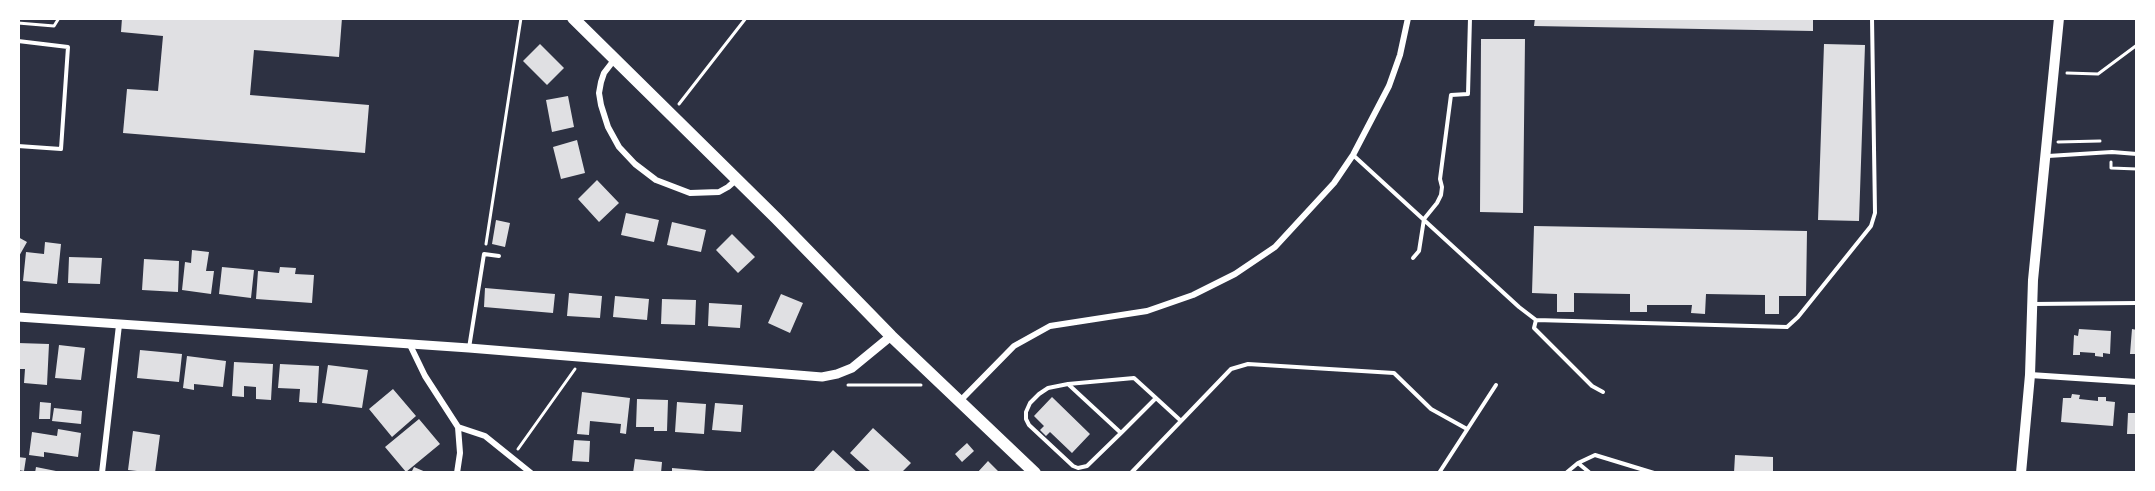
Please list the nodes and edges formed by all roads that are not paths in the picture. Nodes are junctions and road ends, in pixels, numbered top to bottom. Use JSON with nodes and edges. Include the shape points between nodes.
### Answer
{"nodes":[{"id":1,"x":573,"y":18,"type":"edge"},
{"id":2,"x":1408,"y":18,"type":"edge"},
{"id":3,"x":1470,"y":18,"type":"edge"},
{"id":4,"x":1872,"y":18,"type":"edge"},
{"id":5,"x":2059,"y":18,"type":"edge"},
{"id":6,"x":18,"y":41,"type":"edge"},
{"id":7,"x":614,"y":60,"type":"junction"},
{"id":8,"x":18,"y":146,"type":"edge"},
{"id":9,"x":2137,"y":154,"type":"edge"},
{"id":10,"x":1353,"y":155,"type":"junction"},
{"id":11,"x":2045,"y":156,"type":"junction"},
{"id":12,"x":736,"y":180,"type":"junction"},
{"id":13,"x":1424,"y":219,"type":"junction"},
{"id":14,"x":499,"y":256,"type":"dead end"},
{"id":15,"x":1413,"y":258,"type":"dead end"},
{"id":16,"x":2137,"y":303,"type":"edge"},
{"id":17,"x":2032,"y":304,"type":"junction"},
{"id":18,"x":18,"y":317,"type":"edge"},
{"id":19,"x":1536,"y":320,"type":"junction"},
{"id":20,"x":119,"y":325,"type":"junction"},
{"id":21,"x":891,"y":336,"type":"junction"},
{"id":22,"x":410,"y":345,"type":"junction"},
{"id":23,"x":469,"y":348,"type":"junction"},
{"id":24,"x":2030,"y":375,"type":"junction"},
{"id":25,"x":2137,"y":382,"type":"edge"},
{"id":26,"x":1068,"y":384,"type":"junction"},
{"id":27,"x":1496,"y":385,"type":"dead end"},
{"id":28,"x":1603,"y":392,"type":"dead end"},
{"id":29,"x":1156,"y":398,"type":"junction"},
{"id":30,"x":960,"y":401,"type":"junction"},
{"id":31,"x":1180,"y":420,"type":"junction"},
{"id":32,"x":458,"y":427,"type":"junction"},
{"id":33,"x":1467,"y":429,"type":"junction"},
{"id":34,"x":1121,"y":433,"type":"junction"},
{"id":35,"x":1578,"y":463,"type":"junction"},
{"id":36,"x":102,"y":473,"type":"edge"},
{"id":37,"x":457,"y":473,"type":"edge"},
{"id":38,"x":531,"y":473,"type":"edge"},
{"id":39,"x":1035,"y":473,"type":"edge"},
{"id":40,"x":1131,"y":473,"type":"edge"},
{"id":41,"x":1439,"y":473,"type":"edge"},
{"id":42,"x":1566,"y":473,"type":"edge"},
{"id":43,"x":1590,"y":473,"type":"edge"},
{"id":44,"x":1654,"y":473,"type":"edge"},
{"id":45,"x":2021,"y":473,"type":"edge"}],
"edges":[{"from":1,"to":7,"type":"main road"},
{"from":2,"to":10,"type":"street","via":[[1389,86]]},
{"from":3,"to":13,"type":"lane","via":[[1468,94],[1450,95],[1441,195]]},
{"from":4,"to":19,"type":"lane","via":[[1875,213],[1871,226],[1787,327]]},
{"from":5,"to":11,"type":"main road"},
{"from":6,"to":8,"type":"lane","via":[[68,48],[61,149]]},
{"from":7,"to":12,"type":"main road"},
{"from":7,"to":12,"type":"street","via":[[601,82],[601,105],[608,127],[635,164],[656,180],[690,193],[719,192]]},
{"from":9,"to":11,"type":"lane"},
{"from":10,"to":13,"type":"lane"},
{"from":10,"to":30,"type":"street","via":[[1334,183],[1282,240],[1234,274],[1194,295],[1147,311],[1050,326],[1014,346]]},
{"from":11,"to":17,"type":"main road"},
{"from":12,"to":21,"type":"main road"},
{"from":13,"to":15,"type":"lane","via":[[1419,251]]},
{"from":13,"to":19,"type":"lane"},
{"from":14,"to":23,"type":"lane","via":[[484,254]]},
{"from":16,"to":17,"type":"lane"},
{"from":17,"to":24,"type":"main road"},
{"from":18,"to":20,"type":"street"},
{"from":19,"to":28,"type":"lane","via":[[1534,328],[1592,386]]},
{"from":20,"to":22,"type":"street"},
{"from":20,"to":36,"type":"street"},
{"from":21,"to":23,"type":"street","via":[[852,369],[822,376]]},
{"from":21,"to":30,"type":"main road"},
{"from":22,"to":23,"type":"street"},
{"from":22,"to":32,"type":"street"},
{"from":24,"to":25,"type":"street"},
{"from":24,"to":45,"type":"main road"},
{"from":26,"to":29,"type":"lane","via":[[1134,378]]},
{"from":26,"to":34,"type":"lane"},
{"from":26,"to":34,"type":"lane","via":[[1039,394],[1030,403],[1026,419],[1073,466],[1086,466]]},
{"from":27,"to":33,"type":"lane"},
{"from":29,"to":31,"type":"lane"},
{"from":29,"to":34,"type":"lane"},
{"from":30,"to":39,"type":"main road"},
{"from":31,"to":33,"type":"lane","via":[[1231,369],[1248,364],[1394,373],[1431,409]]},
{"from":31,"to":40,"type":"lane"},
{"from":32,"to":37,"type":"street"},
{"from":32,"to":38,"type":"street","via":[[485,436]]},
{"from":33,"to":41,"type":"lane"},
{"from":35,"to":42,"type":"lane"},
{"from":35,"to":43,"type":"lane"},
{"from":35,"to":44,"type":"lane","via":[[1595,455]]}]}
